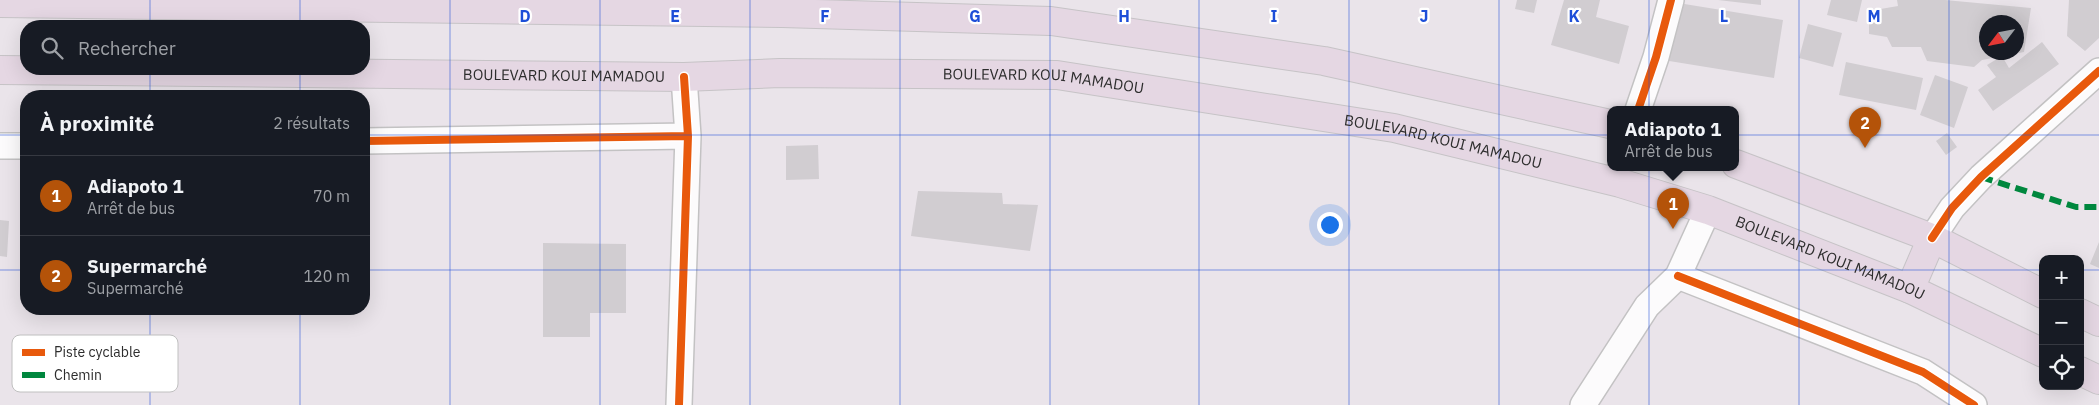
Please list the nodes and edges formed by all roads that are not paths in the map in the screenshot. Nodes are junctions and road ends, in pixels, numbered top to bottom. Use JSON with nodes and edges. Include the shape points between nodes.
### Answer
{"nodes":[{"id":1,"x":1671,"y":0,"type":"edge"},
{"id":2,"x":0,"y":3,"type":"edge"},
{"id":3,"x":0,"y":70,"type":"edge"},
{"id":4,"x":20,"y":70,"type":"edge"},
{"id":5,"x":2099,"y":71,"type":"edge"},
{"id":6,"x":370,"y":74,"type":"edge"},
{"id":7,"x":684,"y":77,"type":"junction"},
{"id":8,"x":1639,"y":106,"type":"edge"},
{"id":9,"x":1607,"y":123,"type":"edge"},
{"id":10,"x":688,"y":136,"type":"junction"},
{"id":11,"x":370,"y":141,"type":"edge"},
{"id":12,"x":0,"y":146,"type":"edge"},
{"id":13,"x":20,"y":146,"type":"edge"},
{"id":14,"x":1739,"y":165,"type":"edge"},
{"id":15,"x":1708,"y":210,"type":"junction"},
{"id":16,"x":1932,"y":238,"type":"junction"},
{"id":17,"x":1678,"y":276,"type":"junction"},
{"id":18,"x":1910,"y":289,"type":"junction"},
{"id":19,"x":2039,"y":292,"type":"edge"},
{"id":20,"x":2084,"y":315,"type":"edge"},
{"id":21,"x":2099,"y":322,"type":"edge"},
{"id":22,"x":2039,"y":351,"type":"edge"},
{"id":23,"x":2084,"y":373,"type":"edge"},
{"id":24,"x":2099,"y":380,"type":"edge"},
{"id":25,"x":679,"y":405,"type":"edge"},
{"id":26,"x":1583,"y":405,"type":"edge"},
{"id":27,"x":1974,"y":405,"type":"edge"}],
"edges":[{"from":1,"to":8,"type":"street"},
{"from":2,"to":9,"type":"main road","via":[[782,13],[1051,21],[1324,61]]},
{"from":3,"to":4,"type":"main road","name":"BOULEVARD KOUI MAMADOU"},
{"from":5,"to":16,"type":"street","via":[[1981,177],[1952,208]]},
{"from":6,"to":7,"type":"main road","name":"BOULEVARD KOUI MAMADOU"},
{"from":7,"to":10,"type":"street"},
{"from":7,"to":15,"type":"main road","name":"BOULEVARD KOUI MAMADOU","via":[[1057,75],[1394,128],[1620,182]]},
{"from":10,"to":11,"type":"street"},
{"from":10,"to":25,"type":"street"},
{"from":12,"to":13,"type":"street"},
{"from":14,"to":16,"type":"main road"},
{"from":15,"to":17,"type":"street"},
{"from":15,"to":18,"type":"main road","name":"BOULEVARD KOUI MAMADOU"},
{"from":16,"to":18,"type":"main road"},
{"from":16,"to":19,"type":"main road"},
{"from":17,"to":26,"type":"street","via":[[1647,306]]},
{"from":17,"to":27,"type":"street","via":[[1923,372]]},
{"from":18,"to":22,"type":"main road","name":"BOULEVARD KOUI MAMADOU"},
{"from":20,"to":21,"type":"main road"},
{"from":23,"to":24,"type":"main road"}]}
